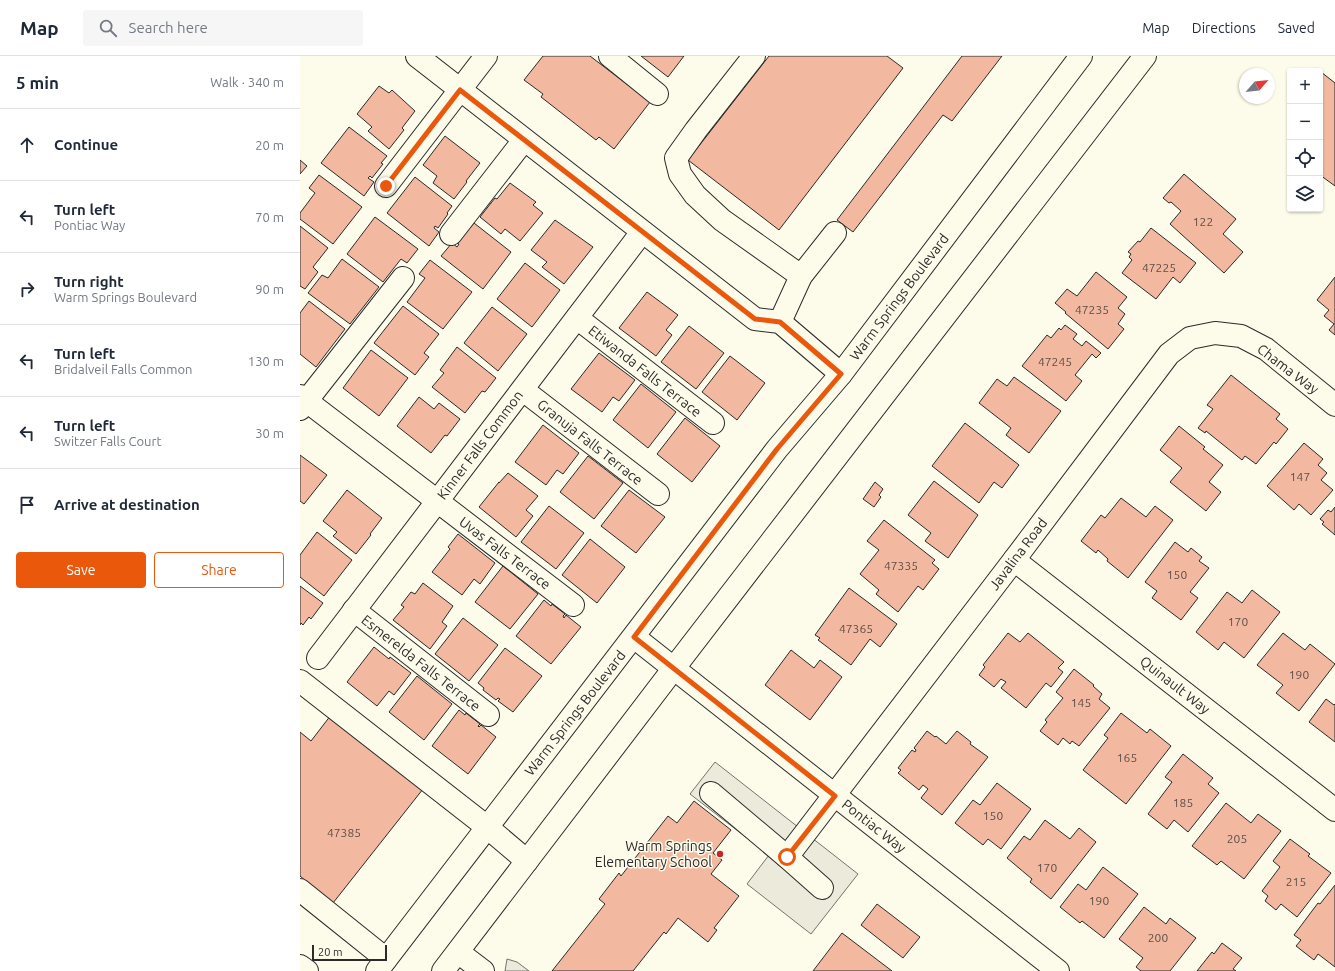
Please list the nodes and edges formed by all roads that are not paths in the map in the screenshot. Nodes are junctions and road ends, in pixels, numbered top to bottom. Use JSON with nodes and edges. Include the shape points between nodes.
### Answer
{"nodes":[{"id":1,"x":417,"y":56,"type":"edge"},
{"id":2,"x":486,"y":56,"type":"edge"},
{"id":3,"x":610,"y":56,"type":"edge"},
{"id":4,"x":754,"y":56,"type":"edge"},
{"id":5,"x":1081,"y":56,"type":"edge"},
{"id":6,"x":1145,"y":56,"type":"edge"},
{"id":7,"x":460,"y":90,"type":"junction"},
{"id":8,"x":657,"y":94,"type":"dead end"},
{"id":9,"x":524,"y":140,"type":"junction"},
{"id":10,"x":386,"y":186,"type":"dead end"},
{"id":11,"x":642,"y":232,"type":"junction"},
{"id":12,"x":835,"y":233,"type":"dead end"},
{"id":13,"x":451,"y":234,"type":"dead end"},
{"id":14,"x":801,"y":276,"type":"junction"},
{"id":15,"x":403,"y":278,"type":"dead end"},
{"id":16,"x":577,"y":318,"type":"junction"},
{"id":17,"x":780,"y":322,"type":"junction"},
{"id":18,"x":1215,"y":332,"type":"joint"},
{"id":19,"x":841,"y":374,"type":"junction"},
{"id":20,"x":523,"y":390,"type":"junction"},
{"id":21,"x":302,"y":402,"type":"edge"},
{"id":22,"x":1335,"y":405,"type":"edge"},
{"id":23,"x":713,"y":424,"type":"dead end"},
{"id":24,"x":658,"y":494,"type":"dead end"},
{"id":25,"x":437,"y":502,"type":"junction"},
{"id":26,"x":1014,"y":560,"type":"junction"},
{"id":27,"x":573,"y":605,"type":"dead end"},
{"id":28,"x":354,"y":610,"type":"junction"},
{"id":29,"x":634,"y":637,"type":"junction"},
{"id":30,"x":318,"y":658,"type":"dead end"},
{"id":31,"x":674,"y":668,"type":"junction"},
{"id":32,"x":300,"y":680,"type":"edge"},
{"id":33,"x":488,"y":715,"type":"dead end"},
{"id":34,"x":711,"y":793,"type":"dead end"},
{"id":35,"x":835,"y":796,"type":"junction"},
{"id":36,"x":1335,"y":810,"type":"edge"},
{"id":37,"x":488,"y":827,"type":"junction"},
{"id":38,"x":787,"y":857,"type":"junction"},
{"id":39,"x":527,"y":861,"type":"junction"},
{"id":40,"x":822,"y":888,"type":"dead end"},
{"id":41,"x":300,"y":890,"type":"edge"},
{"id":42,"x":458,"y":952,"type":"junction"},
{"id":43,"x":382,"y":965,"type":"edge"},
{"id":44,"x":300,"y":966,"type":"edge"},
{"id":45,"x":307,"y":971,"type":"edge"},
{"id":46,"x":443,"y":971,"type":"edge"},
{"id":47,"x":483,"y":971,"type":"edge"},
{"id":48,"x":1058,"y":971,"type":"edge"}],
"edges":[{"from":1,"to":7,"type":"street"},
{"from":2,"to":7,"type":"street"},
{"from":3,"to":8,"type":"street"},
{"from":4,"to":14,"type":"street","via":[[676,158],[680,174],[695,195],[717,215]]},
{"from":5,"to":19,"type":"street","name":"Warm Springs Boulevard"},
{"from":6,"to":31,"type":"street"},
{"from":7,"to":9,"type":"street"},
{"from":7,"to":10,"type":"street"},
{"from":9,"to":11,"type":"street"},
{"from":9,"to":13,"type":"street"},
{"from":11,"to":16,"type":"street","name":"Kinner Falls Common"},
{"from":11,"to":17,"type":"street","via":[[755,319]]},
{"from":12,"to":14,"type":"street"},
{"from":14,"to":17,"type":"street"},
{"from":15,"to":21,"type":"street"},
{"from":16,"to":20,"type":"street","name":"Kinner Falls Common"},
{"from":16,"to":23,"type":"street","name":"Etiwanda Falls Terrace"},
{"from":17,"to":19,"type":"street"},
{"from":18,"to":22,"type":"street","name":"Chama Way","via":[[1242,336],[1266,349]]},
{"from":18,"to":26,"type":"street","name":"Javalina Road","via":[[1190,338],[1169,354]]},
{"from":19,"to":29,"type":"street","name":"Warm Springs Boulevard","via":[[777,449]]},
{"from":20,"to":24,"type":"street","name":"Granuja Falls Terrace"},
{"from":20,"to":25,"type":"street","name":"Kinner Falls Common"},
{"from":21,"to":25,"type":"street","name":"Uvas Falls Terrace"},
{"from":25,"to":27,"type":"street","name":"Uvas Falls Terrace"},
{"from":25,"to":28,"type":"street","name":"Kinner Falls Common"},
{"from":26,"to":35,"type":"street","name":"Javalina Road"},
{"from":26,"to":36,"type":"street","name":"Quinault Way"},
{"from":28,"to":30,"type":"street","name":"Kinner Falls Common"},
{"from":28,"to":33,"type":"street","name":"Esmerelda Falls Terrace"},
{"from":29,"to":31,"type":"street","name":"Pontiac Way"},
{"from":29,"to":37,"type":"street","name":"Warm Springs Boulevard"},
{"from":31,"to":35,"type":"street","name":"Pontiac Way"},
{"from":31,"to":39,"type":"street"},
{"from":32,"to":37,"type":"street"},
{"from":34,"to":38,"type":"street"},
{"from":35,"to":38,"type":"street","name":"Javalina Road"},
{"from":35,"to":48,"type":"street","name":"Pontiac Way"},
{"from":37,"to":39,"type":"street"},
{"from":37,"to":43,"type":"street","name":"Warm Springs Boulevard"},
{"from":38,"to":40,"type":"street"},
{"from":39,"to":42,"type":"street"},
{"from":41,"to":43,"type":"street"},
{"from":42,"to":46,"type":"street"},
{"from":42,"to":47,"type":"street"},
{"from":44,"to":45,"type":"street"}]}
